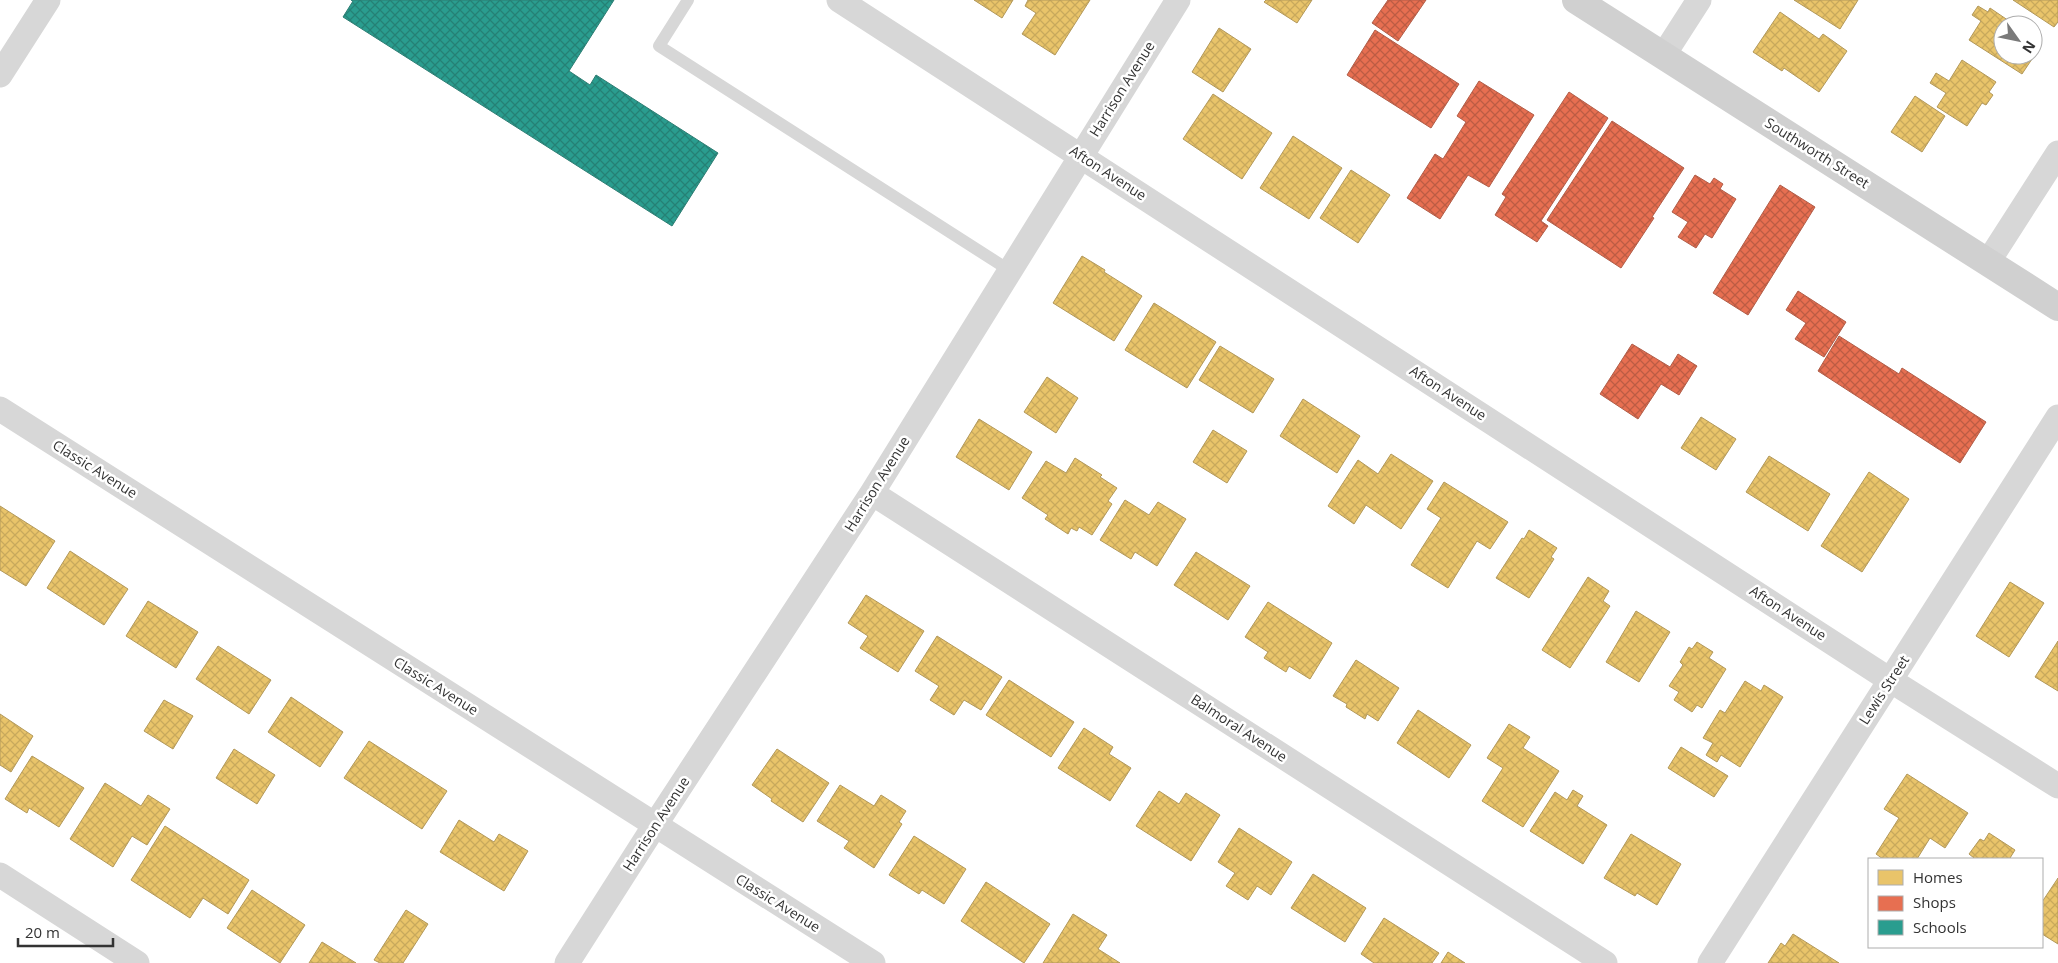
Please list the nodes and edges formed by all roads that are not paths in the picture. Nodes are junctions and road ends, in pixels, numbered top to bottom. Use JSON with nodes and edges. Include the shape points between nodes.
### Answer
{"nodes":[{"id":1,"x":48,"y":0,"type":"edge"},
{"id":2,"x":688,"y":0,"type":"edge"},
{"id":3,"x":839,"y":0,"type":"edge"},
{"id":4,"x":1178,"y":0,"type":"edge"},
{"id":5,"x":1576,"y":0,"type":"edge"},
{"id":6,"x":1699,"y":0,"type":"edge"},
{"id":7,"x":1663,"y":56,"type":"junction"},
{"id":8,"x":0,"y":75,"type":"edge"},
{"id":9,"x":2058,"y":153,"type":"edge"},
{"id":10,"x":1080,"y":155,"type":"junction"},
{"id":11,"x":1988,"y":262,"type":"junction"},
{"id":12,"x":1010,"y":270,"type":"junction"},
{"id":13,"x":2058,"y":307,"type":"edge"},
{"id":14,"x":0,"y":408,"type":"edge"},
{"id":15,"x":2058,"y":417,"type":"edge"},
{"id":16,"x":872,"y":493,"type":"junction"},
{"id":17,"x":1890,"y":680,"type":"junction"},
{"id":18,"x":2058,"y":786,"type":"edge"},
{"id":19,"x":655,"y":825,"type":"junction"},
{"id":20,"x":0,"y":876,"type":"edge"},
{"id":21,"x":137,"y":963,"type":"edge"},
{"id":22,"x":567,"y":963,"type":"edge"},
{"id":23,"x":873,"y":963,"type":"edge"},
{"id":24,"x":1605,"y":963,"type":"edge"},
{"id":25,"x":1710,"y":963,"type":"edge"}],
"edges":[{"from":1,"to":8,"type":"street"},
{"from":2,"to":12,"type":"lane","via":[[659,46]]},
{"from":3,"to":10,"type":"street","name":"Afton Avenue"},
{"from":4,"to":10,"type":"street","name":"Harrison Avenue"},
{"from":5,"to":7,"type":"main road","name":"Southworth Street"},
{"from":6,"to":7,"type":"street"},
{"from":7,"to":11,"type":"main road","name":"Southworth Street"},
{"from":9,"to":11,"type":"street"},
{"from":10,"to":12,"type":"street","name":"Harrison Avenue"},
{"from":10,"to":17,"type":"street","name":"Afton Avenue"},
{"from":11,"to":13,"type":"main road","name":"Southworth Street"},
{"from":12,"to":16,"type":"street","name":"Harrison Avenue"},
{"from":14,"to":19,"type":"street","name":"Classic Avenue"},
{"from":15,"to":17,"type":"street","name":"Lewis Street"},
{"from":16,"to":19,"type":"street","name":"Harrison Avenue"},
{"from":16,"to":24,"type":"street","name":"Balmoral Avenue"},
{"from":17,"to":18,"type":"street","name":"Afton Avenue"},
{"from":17,"to":25,"type":"street","name":"Lewis Street"},
{"from":19,"to":22,"type":"street","name":"Harrison Avenue"},
{"from":19,"to":23,"type":"street","name":"Classic Avenue"},
{"from":20,"to":21,"type":"street"}]}
